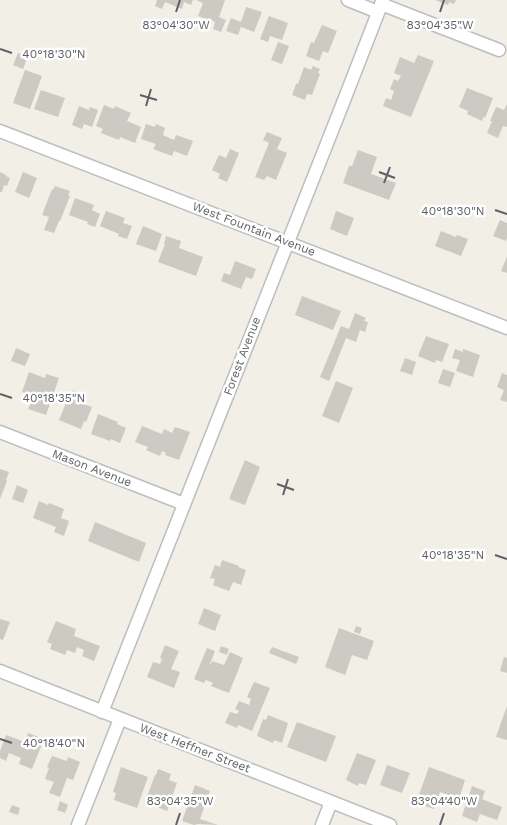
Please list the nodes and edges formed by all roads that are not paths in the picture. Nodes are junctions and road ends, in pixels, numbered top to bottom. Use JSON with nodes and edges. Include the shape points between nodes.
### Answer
{"nodes":[{"id":1,"x":348,"y":0,"type":"edge"},
{"id":2,"x":381,"y":5,"type":"edge"},
{"id":3,"x":499,"y":50,"type":"dead end"},
{"id":4,"x":0,"y":131,"type":"edge"},
{"id":5,"x":287,"y":242,"type":"junction"},
{"id":6,"x":507,"y":328,"type":"edge"},
{"id":7,"x":0,"y":432,"type":"edge"},
{"id":8,"x":184,"y":504,"type":"junction"},
{"id":9,"x":0,"y":671,"type":"edge"},
{"id":10,"x":102,"y":712,"type":"junction"},
{"id":11,"x":120,"y":719,"type":"junction"},
{"id":12,"x":332,"y":802,"type":"junction"},
{"id":13,"x":78,"y":825,"type":"edge"},
{"id":14,"x":322,"y":825,"type":"edge"},
{"id":15,"x":390,"y":825,"type":"edge"}],
"edges":[{"from":1,"to":2,"type":"street"},
{"from":2,"to":3,"type":"street"},
{"from":2,"to":5,"type":"street","name":"Forest Avenue"},
{"from":4,"to":5,"type":"street","name":"West Fountain Avenue"},
{"from":5,"to":6,"type":"street","name":"West Fountain Avenue"},
{"from":5,"to":8,"type":"street","name":"Forest Avenue"},
{"from":7,"to":8,"type":"street","name":"Mason Avenue"},
{"from":8,"to":10,"type":"street","name":"Forest Avenue"},
{"from":9,"to":10,"type":"street","name":"West Heffner Street"},
{"from":10,"to":11,"type":"street","name":"West Heffner Street"},
{"from":11,"to":12,"type":"street","name":"West Heffner Street"},
{"from":11,"to":13,"type":"street"},
{"from":12,"to":14,"type":"street"},
{"from":12,"to":15,"type":"street","name":"West Heffner Street"}]}
